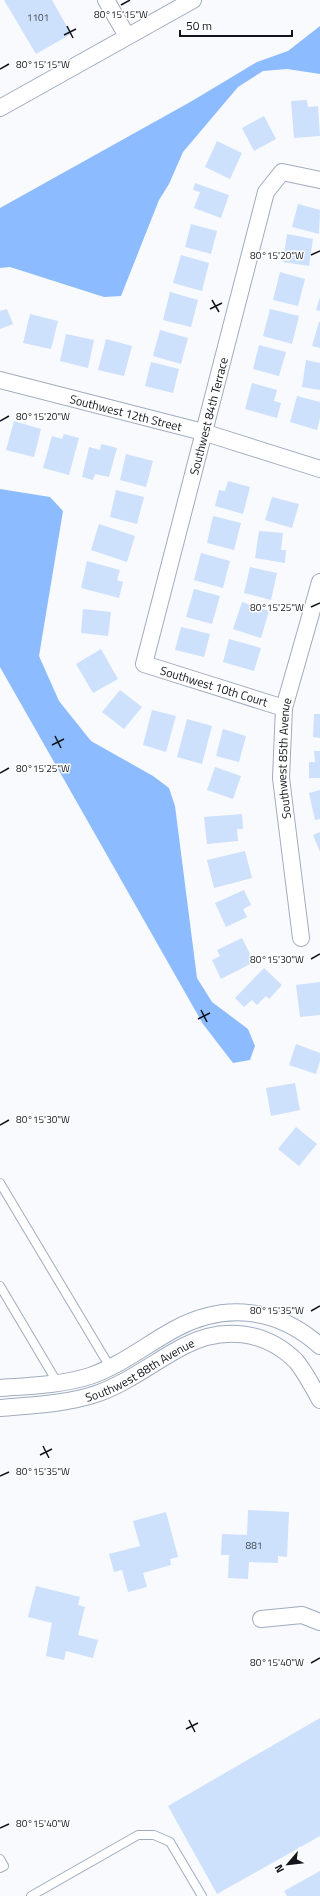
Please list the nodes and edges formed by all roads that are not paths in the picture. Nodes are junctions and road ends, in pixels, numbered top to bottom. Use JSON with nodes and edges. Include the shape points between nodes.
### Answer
{"nodes":[{"id":1,"x":106,"y":0,"type":"edge"},
{"id":2,"x":193,"y":0,"type":"edge"},
{"id":3,"x":127,"y":36,"type":"junction"},
{"id":4,"x":0,"y":108,"type":"edge"},
{"id":5,"x":320,"y":180,"type":"edge"},
{"id":6,"x":0,"y":380,"type":"edge"},
{"id":7,"x":203,"y":432,"type":"junction"},
{"id":8,"x":320,"y":469,"type":"edge"},
{"id":9,"x":320,"y":582,"type":"edge"},
{"id":10,"x":144,"y":664,"type":"joint"},
{"id":11,"x":284,"y":708,"type":"junction"},
{"id":12,"x":301,"y":938,"type":"dead end"},
{"id":13,"x":0,"y":1183,"type":"edge"},
{"id":14,"x":0,"y":1286,"type":"edge"},
{"id":15,"x":215,"y":1314,"type":"junction"},
{"id":16,"x":218,"y":1334,"type":"junction"},
{"id":17,"x":320,"y":1346,"type":"edge"},
{"id":18,"x":110,"y":1367,"type":"junction"},
{"id":19,"x":58,"y":1382,"type":"junction"},
{"id":20,"x":0,"y":1388,"type":"edge"},
{"id":21,"x":320,"y":1400,"type":"edge"},
{"id":22,"x":59,"y":1402,"type":"junction"},
{"id":23,"x":0,"y":1408,"type":"edge"},
{"id":24,"x":261,"y":1619,"type":"dead end"},
{"id":25,"x":320,"y":1622,"type":"edge"},
{"id":26,"x":0,"y":1859,"type":"edge"},
{"id":27,"x":0,"y":1868,"type":"edge"},
{"id":28,"x":31,"y":1896,"type":"edge"},
{"id":29,"x":202,"y":1896,"type":"edge"}],
"edges":[{"from":1,"to":3,"type":"street"},
{"from":2,"to":3,"type":"street"},
{"from":3,"to":4,"type":"street"},
{"from":5,"to":7,"type":"street","name":"Southwest 84th Terrace","via":[[282,172],[266,192]]},
{"from":6,"to":7,"type":"street","name":"Southwest 12th Street"},
{"from":7,"to":8,"type":"street","name":"Southwest 12th Street"},
{"from":7,"to":10,"type":"street","name":"Southwest 84th Terrace"},
{"from":9,"to":11,"type":"street","name":"Southwest 85th Avenue"},
{"from":10,"to":11,"type":"street","name":"Southwest 10th Court"},
{"from":11,"to":12,"type":"street","name":"Southwest 85th Avenue","via":[[281,778]]},
{"from":13,"to":18,"type":"lane"},
{"from":14,"to":19,"type":"lane"},
{"from":15,"to":16,"type":"street"},
{"from":15,"to":17,"type":"street","name":"Southwest 88th Avenue","via":[[252,1312],[269,1316],[306,1333]]},
{"from":15,"to":18,"type":"street","name":"Southwest 88th Avenue","via":[[194,1319]]},
{"from":16,"to":21,"type":"street","name":"Southwest 88th Avenue","via":[[232,1332],[250,1335],[279,1347],[296,1362]]},
{"from":16,"to":22,"type":"street","name":"Southwest 88th Avenue","via":[[184,1346],[114,1387]]},
{"from":18,"to":19,"type":"street","name":"Southwest 88th Avenue","via":[[90,1376]]},
{"from":19,"to":20,"type":"street","name":"Southwest 88th Avenue"},
{"from":19,"to":22,"type":"street"},
{"from":22,"to":23,"type":"street","name":"Southwest 88th Avenue"},
{"from":24,"to":25,"type":"street","via":[[302,1615]]},
{"from":26,"to":27,"type":"lane","via":[[4,1866]]},
{"from":28,"to":29,"type":"lane","via":[[138,1835],[154,1835],[170,1842]]}]}
